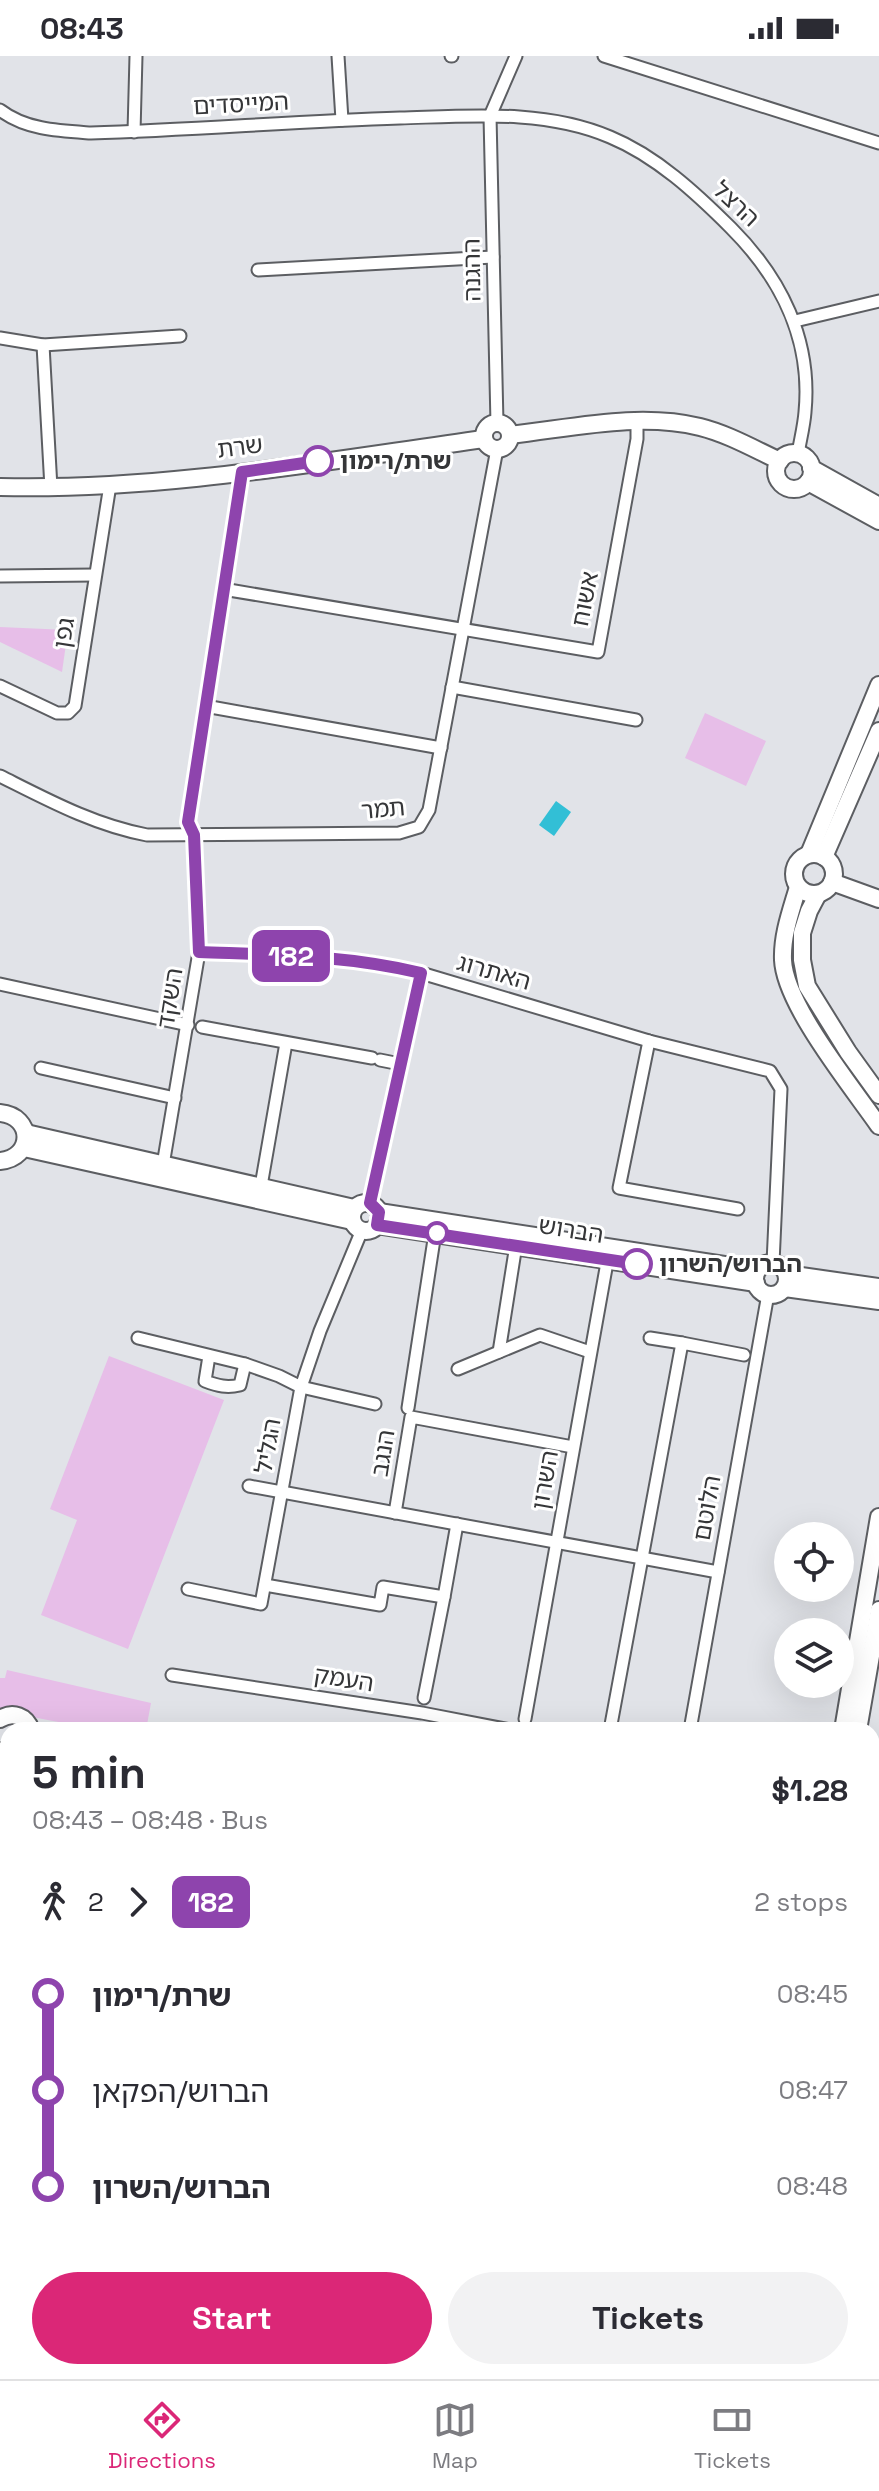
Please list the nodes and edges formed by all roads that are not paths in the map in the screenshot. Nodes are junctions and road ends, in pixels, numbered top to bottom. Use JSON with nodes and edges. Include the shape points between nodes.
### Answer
{"nodes":[{"id":1,"x":136,"y":56,"type":"edge"},
{"id":2,"x":338,"y":56,"type":"edge"},
{"id":3,"x":516,"y":56,"type":"edge"},
{"id":4,"x":604,"y":56,"type":"edge"},
{"id":5,"x":0,"y":110,"type":"edge"},
{"id":6,"x":490,"y":116,"type":"junction"},
{"id":7,"x":342,"y":120,"type":"junction"},
{"id":8,"x":134,"y":132,"type":"junction"},
{"id":9,"x":879,"y":143,"type":"edge"},
{"id":10,"x":493,"y":257,"type":"junction"},
{"id":11,"x":258,"y":270,"type":"dead end"},
{"id":12,"x":879,"y":301,"type":"edge"},
{"id":13,"x":795,"y":321,"type":"junction"},
{"id":14,"x":180,"y":336,"type":"dead end"},
{"id":15,"x":0,"y":338,"type":"edge"},
{"id":16,"x":43,"y":345,"type":"junction"},
{"id":17,"x":637,"y":420,"type":"junction"},
{"id":18,"x":497,"y":423,"type":"junction"},
{"id":19,"x":510,"y":435,"type":"junction"},
{"id":20,"x":491,"y":444,"type":"junction"},
{"id":21,"x":798,"y":454,"type":"junction"},
{"id":22,"x":780,"y":461,"type":"junction"},
{"id":23,"x":242,"y":472,"type":"junction"},
{"id":24,"x":810,"y":475,"type":"junction"},
{"id":25,"x":110,"y":485,"type":"junction"},
{"id":26,"x":0,"y":487,"type":"edge"},
{"id":27,"x":51,"y":488,"type":"junction"},
{"id":28,"x":879,"y":506,"type":"edge"},
{"id":29,"x":879,"y":521,"type":"edge"},
{"id":30,"x":95,"y":575,"type":"junction"},
{"id":31,"x":0,"y":576,"type":"edge"},
{"id":32,"x":223,"y":589,"type":"junction"},
{"id":33,"x":463,"y":629,"type":"junction"},
{"id":34,"x":879,"y":685,"type":"edge"},
{"id":35,"x":0,"y":686,"type":"edge"},
{"id":36,"x":452,"y":687,"type":"junction"},
{"id":37,"x":205,"y":706,"type":"junction"},
{"id":38,"x":636,"y":720,"type":"dead end"},
{"id":39,"x":879,"y":731,"type":"edge"},
{"id":40,"x":441,"y":748,"type":"junction"},
{"id":41,"x":0,"y":776,"type":"edge"},
{"id":42,"x":194,"y":835,"type":"junction"},
{"id":43,"x":816,"y":856,"type":"junction"},
{"id":44,"x":832,"y":882,"type":"junction"},
{"id":45,"x":798,"y":887,"type":"junction"},
{"id":46,"x":818,"y":894,"type":"junction"},
{"id":47,"x":879,"y":899,"type":"edge"},
{"id":48,"x":199,"y":952,"type":"junction"},
{"id":49,"x":421,"y":973,"type":"junction"},
{"id":50,"x":0,"y":984,"type":"edge"},
{"id":51,"x":188,"y":1025,"type":"junction"},
{"id":52,"x":202,"y":1027,"type":"dead end"},
{"id":53,"x":649,"y":1041,"type":"junction"},
{"id":54,"x":286,"y":1043,"type":"junction"},
{"id":55,"x":400,"y":1064,"type":"junction"},
{"id":56,"x":41,"y":1068,"type":"dead end"},
{"id":57,"x":879,"y":1095,"type":"edge"},
{"id":58,"x":175,"y":1098,"type":"junction"},
{"id":59,"x":0,"y":1113,"type":"edge"},
{"id":60,"x":879,"y":1126,"type":"edge"},
{"id":61,"x":25,"y":1140,"type":"junction"},
{"id":62,"x":0,"y":1161,"type":"edge"},
{"id":63,"x":163,"y":1165,"type":"junction"},
{"id":64,"x":261,"y":1186,"type":"junction"},
{"id":65,"x":738,"y":1209,"type":"dead end"},
{"id":66,"x":366,"y":1216,"type":"junction"},
{"id":67,"x":435,"y":1233,"type":"junction"},
{"id":68,"x":516,"y":1245,"type":"junction"},
{"id":69,"x":608,"y":1254,"type":"junction"},
{"id":70,"x":773,"y":1263,"type":"junction"},
{"id":71,"x":786,"y":1281,"type":"junction"},
{"id":72,"x":760,"y":1283,"type":"junction"},
{"id":73,"x":879,"y":1287,"type":"edge"},
{"id":74,"x":879,"y":1301,"type":"edge"},
{"id":75,"x":138,"y":1338,"type":"dead end"},
{"id":76,"x":650,"y":1338,"type":"dead end"},
{"id":77,"x":682,"y":1343,"type":"junction"},
{"id":78,"x":499,"y":1352,"type":"junction"},
{"id":79,"x":590,"y":1352,"type":"junction"},
{"id":80,"x":744,"y":1355,"type":"dead end"},
{"id":81,"x":209,"y":1356,"type":"junction"},
{"id":82,"x":245,"y":1364,"type":"junction"},
{"id":83,"x":458,"y":1369,"type":"dead end"},
{"id":84,"x":301,"y":1387,"type":"junction"},
{"id":85,"x":375,"y":1404,"type":"dead end"},
{"id":86,"x":408,"y":1408,"type":"dead end"},
{"id":87,"x":573,"y":1447,"type":"junction"},
{"id":88,"x":249,"y":1486,"type":"dead end"},
{"id":89,"x":282,"y":1492,"type":"junction"},
{"id":90,"x":395,"y":1513,"type":"junction"},
{"id":91,"x":879,"y":1517,"type":"edge"},
{"id":92,"x":457,"y":1524,"type":"junction"},
{"id":93,"x":556,"y":1542,"type":"junction"},
{"id":94,"x":643,"y":1558,"type":"junction"},
{"id":95,"x":718,"y":1572,"type":"junction"},
{"id":96,"x":265,"y":1585,"type":"junction"},
{"id":97,"x":188,"y":1589,"type":"dead end"},
{"id":98,"x":444,"y":1597,"type":"junction"},
{"id":99,"x":879,"y":1610,"type":"edge"},
{"id":100,"x":172,"y":1675,"type":"dead end"},
{"id":101,"x":424,"y":1698,"type":"dead end"},
{"id":102,"x":1,"y":1718,"type":"edge"},
{"id":103,"x":525,"y":1719,"type":"dead end"},
{"id":104,"x":25,"y":1722,"type":"edge"},
{"id":105,"x":469,"y":1722,"type":"edge"},
{"id":106,"x":612,"y":1722,"type":"edge"},
{"id":107,"x":691,"y":1722,"type":"edge"},
{"id":108,"x":844,"y":1722,"type":"edge"},
{"id":109,"x":859,"y":1722,"type":"edge"}],
"edges":[{"from":1,"to":8,"type":"street"},
{"from":2,"to":7,"type":"street"},
{"from":3,"to":6,"type":"street"},
{"from":4,"to":9,"type":"street"},
{"from":5,"to":8,"type":"street","name":"המייסדים","via":[[57,131]]},
{"from":6,"to":7,"type":"street","name":"המייסדים"},
{"from":6,"to":10,"type":"street","name":"ההגנה"},
{"from":6,"to":13,"type":"street","name":"הרצל","via":[[578,126],[638,150],[750,248]]},
{"from":7,"to":8,"type":"street","name":"המייסדים"},
{"from":10,"to":11,"type":"street"},
{"from":10,"to":18,"type":"street","name":"ההגנה"},
{"from":12,"to":13,"type":"street"},
{"from":13,"to":21,"type":"street","name":"הרצל","via":[[805,373]]},
{"from":14,"to":16,"type":"street"},
{"from":15,"to":16,"type":"street"},
{"from":16,"to":27,"type":"street"},
{"from":17,"to":19,"type":"street"},
{"from":17,"to":22,"type":"street","via":[[700,427]]},
{"from":17,"to":33,"type":"street","name":"אשוח","via":[[598,652]]},
{"from":18,"to":19,"type":"street"},
{"from":18,"to":20,"type":"street","via":[[485,429]]},
{"from":19,"to":20,"type":"street","via":[[506,446]]},
{"from":20,"to":23,"type":"street","name":"שרת"},
{"from":20,"to":33,"type":"street","name":"תמר"},
{"from":21,"to":22,"type":"street"},
{"from":21,"to":24,"type":"street","via":[[807,459]]},
{"from":22,"to":24,"type":"street","via":[[777,477],[784,486],[794,489]]},
{"from":23,"to":25,"type":"street","name":"שרת"},
{"from":23,"to":32,"type":"street","name":"השקד"},
{"from":24,"to":28,"type":"street"},
{"from":24,"to":29,"type":"street"},
{"from":25,"to":27,"type":"street","name":"שרת"},
{"from":25,"to":30,"type":"street","name":"גפן"},
{"from":26,"to":27,"type":"street","name":"שרת"},
{"from":30,"to":31,"type":"street"},
{"from":30,"to":35,"type":"street","name":"גפן","via":[[75,706],[57,713]]},
{"from":32,"to":33,"type":"street"},
{"from":32,"to":37,"type":"street","name":"השקד"},
{"from":33,"to":36,"type":"street","name":"תמר"},
{"from":34,"to":43,"type":"street"},
{"from":36,"to":38,"type":"street"},
{"from":36,"to":40,"type":"street","name":"תמר"},
{"from":37,"to":40,"type":"street"},
{"from":37,"to":42,"type":"street","name":"השקד","via":[[188,822]]},
{"from":39,"to":43,"type":"street"},
{"from":40,"to":42,"type":"street","name":"תמר","via":[[429,810],[410,831]]},
{"from":41,"to":42,"type":"street","name":"תמר","via":[[118,830]]},
{"from":42,"to":48,"type":"street","name":"השקד"},
{"from":43,"to":44,"type":"street","via":[[833,868]]},
{"from":43,"to":45,"type":"street","via":[[802,857],[795,866]]},
{"from":44,"to":46,"type":"street"},
{"from":44,"to":47,"type":"street"},
{"from":45,"to":46,"type":"street"},
{"from":45,"to":60,"type":"street","via":[[784,937],[785,975],[800,1012]]},
{"from":46,"to":57,"type":"street","via":[[802,933],[807,986]]},
{"from":48,"to":49,"type":"street","name":"האתרוג","via":[[326,957]]},
{"from":48,"to":51,"type":"street","name":"השקד"},
{"from":49,"to":53,"type":"street","name":"האתרוג"},
{"from":49,"to":55,"type":"street","name":"הגליל"},
{"from":50,"to":51,"type":"street"},
{"from":51,"to":58,"type":"street","name":"השקד"},
{"from":52,"to":54,"type":"street"},
{"from":53,"to":65,"type":"street","via":[[619,1188]]},
{"from":53,"to":70,"type":"street","name":"האתרוג","via":[[770,1071],[781,1089]]},
{"from":54,"to":55,"type":"street"},
{"from":54,"to":64,"type":"street"},
{"from":55,"to":66,"type":"street","name":"הגליל"},
{"from":56,"to":58,"type":"street"},
{"from":58,"to":63,"type":"street","name":"השקד"},
{"from":59,"to":61,"type":"street","via":[[18,1119]]},
{"from":61,"to":62,"type":"street","via":[[14,1158]]},
{"from":61,"to":63,"type":"street","name":"הברוש"},
{"from":61,"to":66,"type":"street","name":"הברוש"},
{"from":63,"to":64,"type":"street","name":"הברוש"},
{"from":64,"to":66,"type":"street","name":"הברוש"},
{"from":66,"to":67,"type":"street","name":"הברוש"},
{"from":66,"to":69,"type":"street","name":"הברוש"},
{"from":66,"to":84,"type":"street","name":"הגליל"},
{"from":67,"to":68,"type":"street","name":"הברוש"},
{"from":67,"to":86,"type":"street"},
{"from":68,"to":69,"type":"street","name":"הברוש"},
{"from":68,"to":78,"type":"street"},
{"from":69,"to":72,"type":"street","name":"הברוש"},
{"from":69,"to":79,"type":"street","name":"השרון"},
{"from":70,"to":71,"type":"street","via":[[784,1268]]},
{"from":70,"to":72,"type":"street","via":[[765,1264]]},
{"from":71,"to":72,"type":"street","via":[[777,1294]]},
{"from":71,"to":73,"type":"street"},
{"from":71,"to":74,"type":"street"},
{"from":72,"to":95,"type":"street","name":"הלוטם"},
{"from":75,"to":81,"type":"street"},
{"from":76,"to":77,"type":"street"},
{"from":77,"to":80,"type":"street"},
{"from":77,"to":94,"type":"street"},
{"from":78,"to":79,"type":"street","via":[[540,1335]]},
{"from":78,"to":83,"type":"street"},
{"from":79,"to":87,"type":"street","name":"השרון"},
{"from":81,"to":82,"type":"street"},
{"from":81,"to":82,"type":"street","via":[[205,1381],[228,1388],[240,1385]]},
{"from":82,"to":84,"type":"street"},
{"from":84,"to":85,"type":"street"},
{"from":84,"to":89,"type":"street","name":"הגליל"},
{"from":87,"to":90,"type":"street","name":"הנגב","via":[[411,1417]]},
{"from":87,"to":93,"type":"street","name":"השרון"},
{"from":88,"to":89,"type":"street","name":"הנגב"},
{"from":89,"to":90,"type":"street","name":"הנגב"},
{"from":89,"to":96,"type":"street","name":"הגליל"},
{"from":90,"to":92,"type":"street"},
{"from":91,"to":108,"type":"street"},
{"from":92,"to":93,"type":"street"},
{"from":92,"to":98,"type":"street"},
{"from":93,"to":94,"type":"street"},
{"from":93,"to":103,"type":"street","name":"השרון"},
{"from":94,"to":95,"type":"street"},
{"from":94,"to":106,"type":"street"},
{"from":95,"to":107,"type":"street","name":"הלוטם"},
{"from":96,"to":97,"type":"street","via":[[261,1604]]},
{"from":96,"to":98,"type":"street","via":[[380,1605],[383,1587]]},
{"from":98,"to":101,"type":"street"},
{"from":99,"to":109,"type":"street"},
{"from":100,"to":105,"type":"street","name":"העמק"},
{"from":102,"to":104,"type":"street","via":[[16,1715]]}]}
